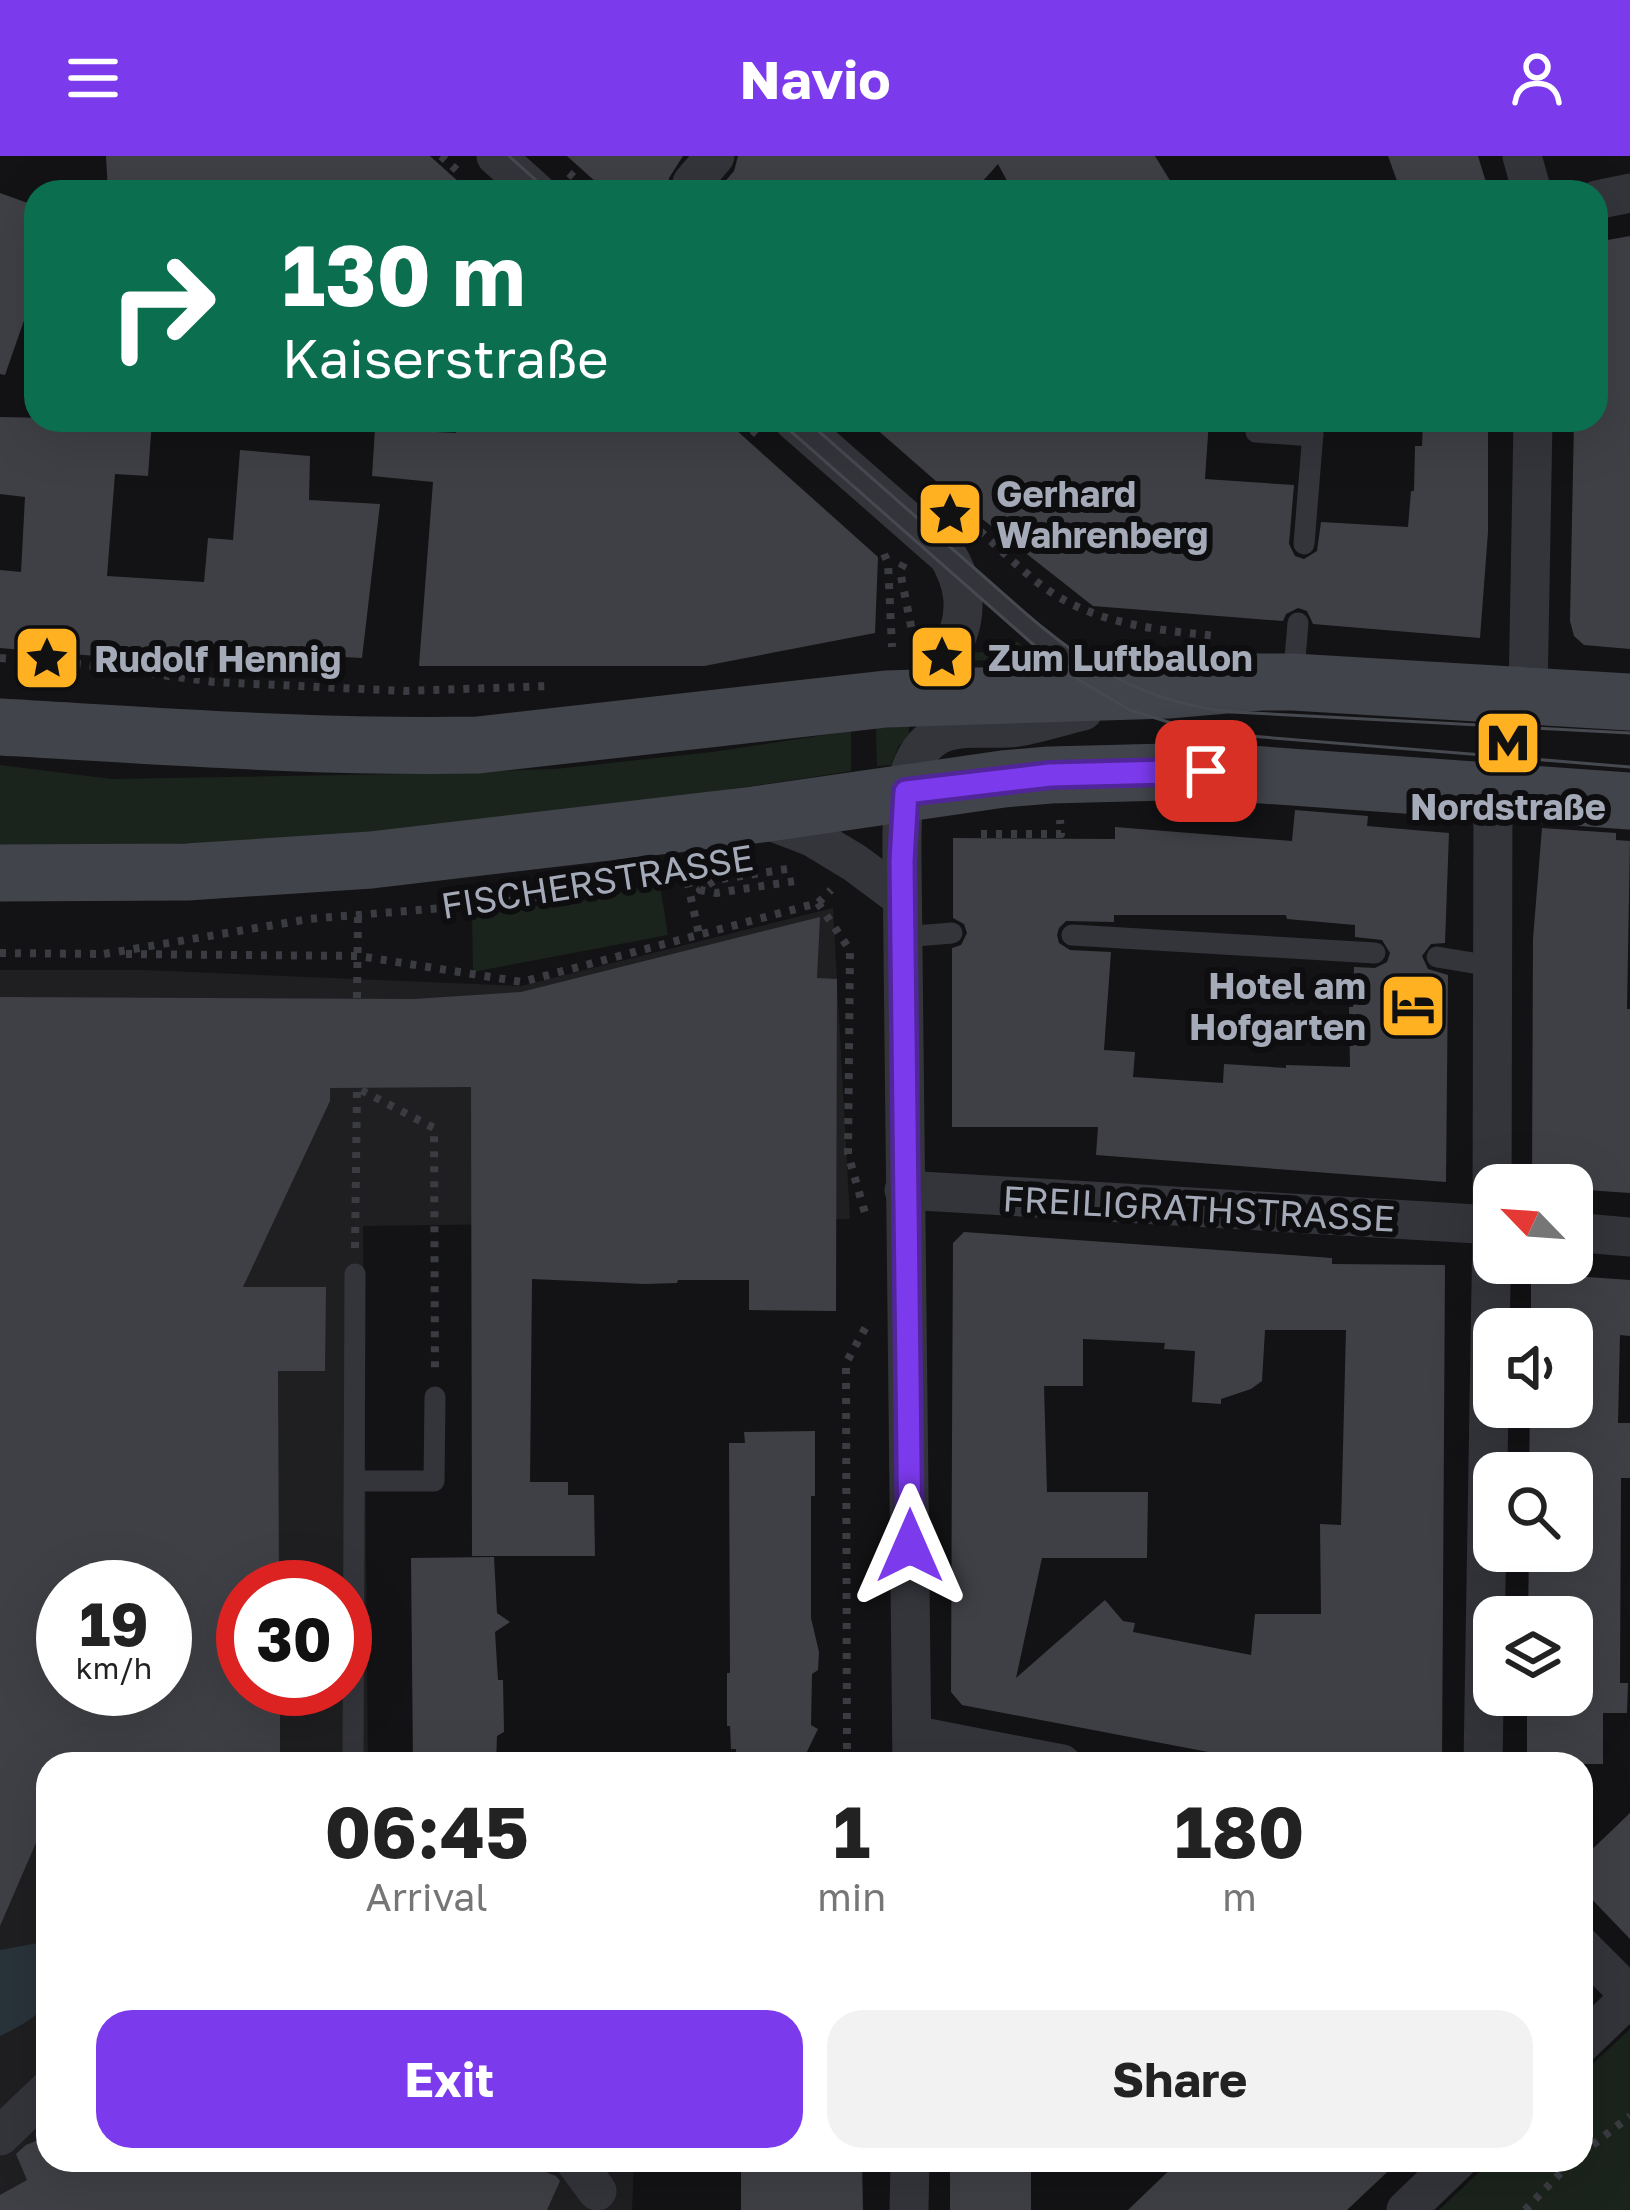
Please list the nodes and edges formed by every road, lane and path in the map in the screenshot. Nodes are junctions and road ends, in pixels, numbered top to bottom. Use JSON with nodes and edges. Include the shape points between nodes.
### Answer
{"nodes":[{"id":1,"x":496,"y":156,"type":"edge"},
{"id":2,"x":523,"y":180,"type":"edge"},
{"id":3,"x":807,"y":432,"type":"edge"},
{"id":4,"x":1314,"y":432,"type":"edge"},
{"id":5,"x":1533,"y":432,"type":"edge"},
{"id":6,"x":1304,"y":544,"type":"dead end"},
{"id":7,"x":948,"y":556,"type":"junction"},
{"id":8,"x":888,"y":562,"type":"dead end"},
{"id":9,"x":900,"y":571,"type":"dead end"},
{"id":10,"x":1047,"y":590,"type":"dead end"},
{"id":11,"x":923,"y":641,"type":"dead end"},
{"id":12,"x":892,"y":647,"type":"junction"},
{"id":13,"x":876,"y":649,"type":"dead end"},
{"id":14,"x":1295,"y":649,"type":"junction"},
{"id":15,"x":0,"y":658,"type":"edge"},
{"id":16,"x":916,"y":674,"type":"junction"},
{"id":17,"x":553,"y":686,"type":"dead end"},
{"id":18,"x":1144,"y":690,"type":"junction"},
{"id":19,"x":1528,"y":696,"type":"junction"},
{"id":20,"x":1630,"y":703,"type":"edge"},
{"id":21,"x":0,"y":728,"type":"edge"},
{"id":22,"x":1493,"y":791,"type":"junction"},
{"id":23,"x":906,"y":792,"type":"junction"},
{"id":24,"x":1630,"y":801,"type":"edge"},
{"id":25,"x":754,"y":815,"type":"junction"},
{"id":26,"x":1046,"y":818,"type":"dead end"},
{"id":27,"x":974,"y":834,"type":"dead end"},
{"id":28,"x":703,"y":862,"type":"dead end"},
{"id":29,"x":684,"y":866,"type":"junction"},
{"id":30,"x":800,"y":867,"type":"dead end"},
{"id":31,"x":671,"y":868,"type":"dead end"},
{"id":32,"x":0,"y":873,"type":"edge"},
{"id":33,"x":636,"y":876,"type":"dead end"},
{"id":34,"x":802,"y":880,"type":"dead end"},
{"id":35,"x":837,"y":884,"type":"dead end"},
{"id":36,"x":695,"y":891,"type":"junction"},
{"id":37,"x":818,"y":903,"type":"junction"},
{"id":38,"x":358,"y":915,"type":"junction"},
{"id":39,"x":903,"y":918,"type":"junction"},
{"id":40,"x":952,"y":933,"type":"dead end"},
{"id":41,"x":699,"y":935,"type":"junction"},
{"id":42,"x":1072,"y":935,"type":"dead end"},
{"id":43,"x":0,"y":952,"type":"edge"},
{"id":44,"x":104,"y":953,"type":"junction"},
{"id":45,"x":1375,"y":953,"type":"dead end"},
{"id":46,"x":359,"y":956,"type":"junction"},
{"id":47,"x":1436,"y":957,"type":"dead end"},
{"id":48,"x":1491,"y":966,"type":"junction"},
{"id":49,"x":357,"y":998,"type":"dead end"},
{"id":50,"x":1493,"y":1164,"type":"edge"},
{"id":51,"x":904,"y":1190,"type":"junction"},
{"id":52,"x":1473,"y":1224,"type":"edge"},
{"id":53,"x":869,"y":1227,"type":"dead end"},
{"id":54,"x":1593,"y":1234,"type":"edge"},
{"id":55,"x":1630,"y":1237,"type":"edge"},
{"id":56,"x":355,"y":1274,"type":"joint"},
{"id":57,"x":1492,"y":1284,"type":"edge"},
{"id":58,"x":868,"y":1306,"type":"dead end"},
{"id":59,"x":435,"y":1397,"type":"joint"},
{"id":60,"x":356,"y":1481,"type":"junction"},
{"id":61,"x":912,"y":1749,"type":"edge"},
{"id":62,"x":353,"y":1752,"type":"edge"},
{"id":63,"x":847,"y":1752,"type":"edge"},
{"id":64,"x":942,"y":1752,"type":"edge"},
{"id":65,"x":1483,"y":1752,"type":"edge"},
{"id":66,"x":1593,"y":1958,"type":"edge"},
{"id":67,"x":1630,"y":1996,"type":"edge"},
{"id":68,"x":1593,"y":2032,"type":"edge"},
{"id":69,"x":36,"y":2102,"type":"edge"},
{"id":70,"x":1630,"y":2116,"type":"edge"},
{"id":71,"x":0,"y":2136,"type":"edge"},
{"id":72,"x":1593,"y":2145,"type":"edge"},
{"id":73,"x":910,"y":2172,"type":"edge"},
{"id":74,"x":1446,"y":2172,"type":"edge"},
{"id":75,"x":1562,"y":2172,"type":"edge"},
{"id":76,"x":909,"y":2210,"type":"edge"},
{"id":77,"x":1406,"y":2210,"type":"edge"},
{"id":78,"x":1525,"y":2210,"type":"edge"}],
"edges":[{"from":1,"to":2,"type":"street"},
{"from":3,"to":7,"type":"street"},
{"from":4,"to":6,"type":"lane"},
{"from":5,"to":19,"type":"street"},
{"from":7,"to":16,"type":"street","via":[[962,587],[962,626],[943,665]]},
{"from":7,"to":18,"type":"lane","via":[[1061,656]]},
{"from":8,"to":12,"type":"path"},
{"from":9,"to":16,"type":"path"},
{"from":10,"to":14,"type":"path","via":[[1101,617],[1152,630]]},
{"from":11,"to":12,"type":"path"},
{"from":12,"to":13,"type":"path"},
{"from":14,"to":18,"type":"main road"},
{"from":14,"to":19,"type":"main road"},
{"from":15,"to":17,"type":"path","via":[[238,683],[404,691]]},
{"from":16,"to":18,"type":"main road"},
{"from":16,"to":21,"type":"main road","via":[[886,699],[478,745]]},
{"from":18,"to":23,"type":"street","via":[[1016,728],[945,732],[917,754]]},
{"from":19,"to":20,"type":"main road"},
{"from":22,"to":23,"type":"main road","name":"FISCHERSTRASSE","via":[[1182,771],[1050,775]]},
{"from":22,"to":24,"type":"main road","name":"FISCHERSTRASSE"},
{"from":22,"to":48,"type":"street"},
{"from":23,"to":25,"type":"main road","name":"FISCHERSTRASSE"},
{"from":23,"to":39,"type":"street"},
{"from":25,"to":32,"type":"main road","name":"FISCHERSTRASSE","via":[[371,860]]},
{"from":25,"to":39,"type":"street","via":[[855,863]]},
{"from":26,"to":27,"type":"path","via":[[1060,817],[1060,834]]},
{"from":28,"to":29,"type":"path","name":"FISCHERSTRASSE"},
{"from":29,"to":31,"type":"path","name":"FISCHERSTRASSE"},
{"from":29,"to":36,"type":"path"},
{"from":30,"to":36,"type":"path","via":[[715,880]]},
{"from":33,"to":38,"type":"path","name":"FISCHERSTRASSE","via":[[592,890]]},
{"from":34,"to":36,"type":"path"},
{"from":35,"to":37,"type":"path","name":"FISCHERSTRASSE"},
{"from":36,"to":41,"type":"path"},
{"from":37,"to":41,"type":"path","name":"FISCHERSTRASSE"},
{"from":37,"to":53,"type":"path","via":[[850,950],[848,1154]]},
{"from":38,"to":44,"type":"path","name":"FISCHERSTRASSE"},
{"from":38,"to":46,"type":"path"},
{"from":39,"to":40,"type":"lane"},
{"from":39,"to":51,"type":"street"},
{"from":41,"to":46,"type":"path","name":"FISCHERSTRASSE","via":[[522,982]]},
{"from":42,"to":45,"type":"lane"},
{"from":43,"to":44,"type":"path","name":"FISCHERSTRASSE"},
{"from":44,"to":46,"type":"path","name":"FISCHERSTRASSE"},
{"from":46,"to":49,"type":"path"},
{"from":47,"to":48,"type":"lane"},
{"from":48,"to":50,"type":"street"},
{"from":51,"to":52,"type":"street","name":"FREILIGRATHSTRASSE"},
{"from":51,"to":61,"type":"street"},
{"from":54,"to":55,"type":"street"},
{"from":56,"to":59,"type":"path","via":[[357,1088],[434,1128]]},
{"from":56,"to":60,"type":"lane"},
{"from":57,"to":65,"type":"street"},
{"from":58,"to":63,"type":"path","via":[[868,1326],[846,1363]]},
{"from":59,"to":60,"type":"lane","via":[[434,1480]]},
{"from":60,"to":62,"type":"lane"},
{"from":61,"to":64,"type":"street"},
{"from":66,"to":67,"type":"street"},
{"from":67,"to":68,"type":"street"},
{"from":69,"to":71,"type":"street"},
{"from":70,"to":72,"type":"path"},
{"from":73,"to":76,"type":"street"},
{"from":74,"to":77,"type":"street"},
{"from":75,"to":78,"type":"path"}]}
